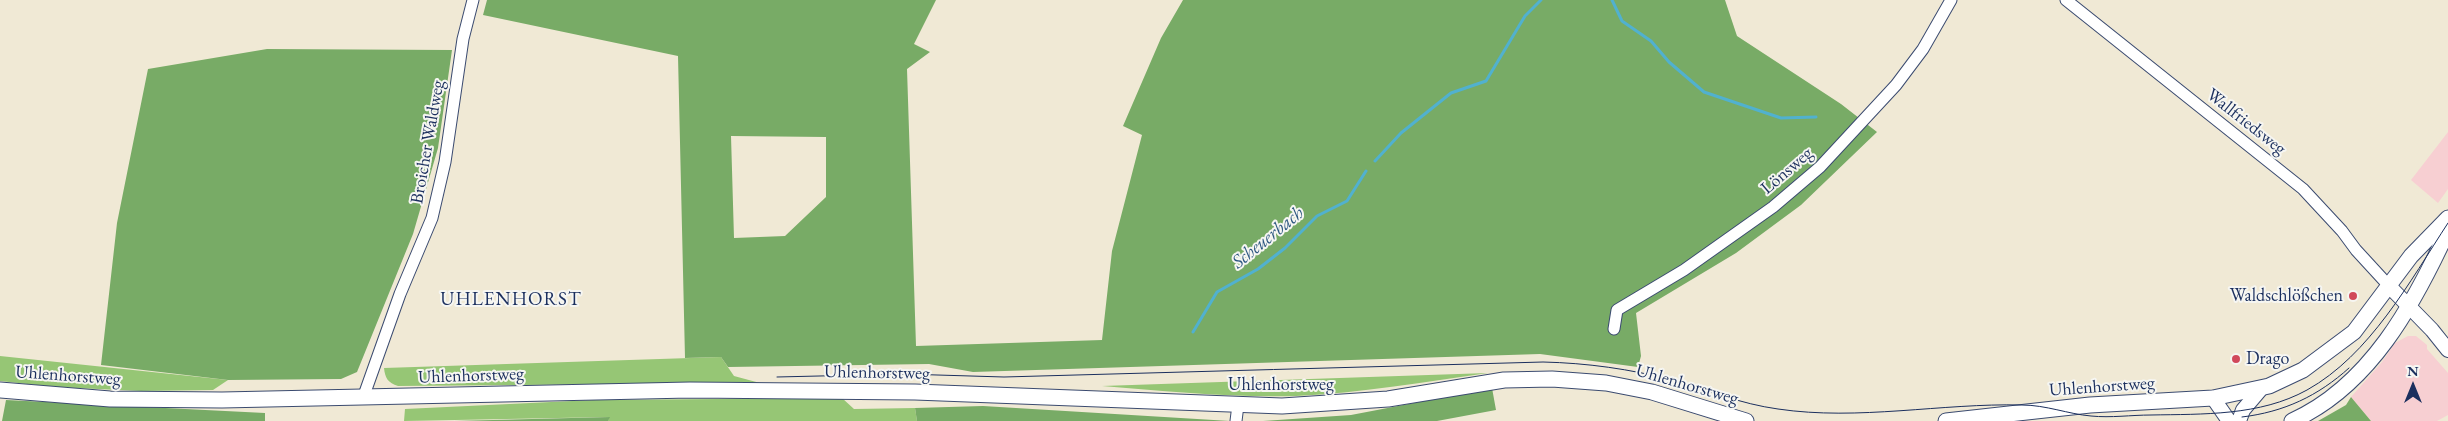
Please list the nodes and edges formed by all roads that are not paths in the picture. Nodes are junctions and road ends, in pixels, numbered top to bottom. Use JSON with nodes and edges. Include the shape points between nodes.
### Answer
{"nodes":[{"id":1,"x":473,"y":0,"type":"edge"},
{"id":2,"x":1951,"y":0,"type":"edge"},
{"id":3,"x":2066,"y":0,"type":"edge"},
{"id":4,"x":2448,"y":218,"type":"edge"},
{"id":5,"x":2448,"y":230,"type":"edge"},
{"id":6,"x":2390,"y":286,"type":"junction"},
{"id":7,"x":2408,"y":306,"type":"junction"},
{"id":8,"x":1614,"y":329,"type":"dead end"},
{"id":9,"x":2448,"y":350,"type":"edge"},
{"id":10,"x":0,"y":390,"type":"edge"},
{"id":11,"x":2260,"y":390,"type":"junction"},
{"id":12,"x":363,"y":398,"type":"junction"},
{"id":13,"x":2213,"y":398,"type":"junction"},
{"id":14,"x":1238,"y":405,"type":"junction"},
{"id":15,"x":1236,"y":421,"type":"edge"},
{"id":16,"x":1746,"y":421,"type":"edge"},
{"id":17,"x":1946,"y":421,"type":"edge"},
{"id":18,"x":2229,"y":421,"type":"edge"},
{"id":19,"x":2239,"y":421,"type":"edge"},
{"id":20,"x":2292,"y":421,"type":"edge"}],
"edges":[{"from":1,"to":12,"type":"street","name":"Broicher Waldweg","via":[[463,39],[445,162],[432,218],[400,294]]},
{"from":2,"to":8,"type":"street","name":"Lönsweg","via":[[1923,49],[1896,85],[1820,167],[1773,207],[1684,270],[1617,310]]},
{"from":3,"to":6,"type":"street","name":"Wallfriedsweg","via":[[2303,189]]},
{"from":4,"to":6,"type":"main road","name":"Uhlenhorstweg","via":[[2412,256]]},
{"from":5,"to":7,"type":"main road","via":[[2428,275]]},
{"from":6,"to":7,"type":"street"},
{"from":6,"to":11,"type":"main road","name":"Uhlenhorstweg","via":[[2358,327],[2326,355]]},
{"from":7,"to":9,"type":"street"},
{"from":7,"to":20,"type":"main road","via":[[2388,340],[2368,365],[2332,398]]},
{"from":10,"to":12,"type":"main road","name":"Uhlenhorstweg","via":[[110,399]]},
{"from":11,"to":13,"type":"main road","name":"Uhlenhorstweg"},
{"from":11,"to":19,"type":"street","via":[[2243,410]]},
{"from":12,"to":14,"type":"main road","name":"Uhlenhorstweg","via":[[690,390],[915,392]]},
{"from":13,"to":17,"type":"main road","name":"Uhlenhorstweg","via":[[2090,405]]},
{"from":13,"to":18,"type":"street"},
{"from":14,"to":15,"type":"street"},
{"from":14,"to":16,"type":"main road","name":"Uhlenhorstweg","via":[[1348,403],[1504,380],[1552,379],[1606,383],[1652,392]]}]}
